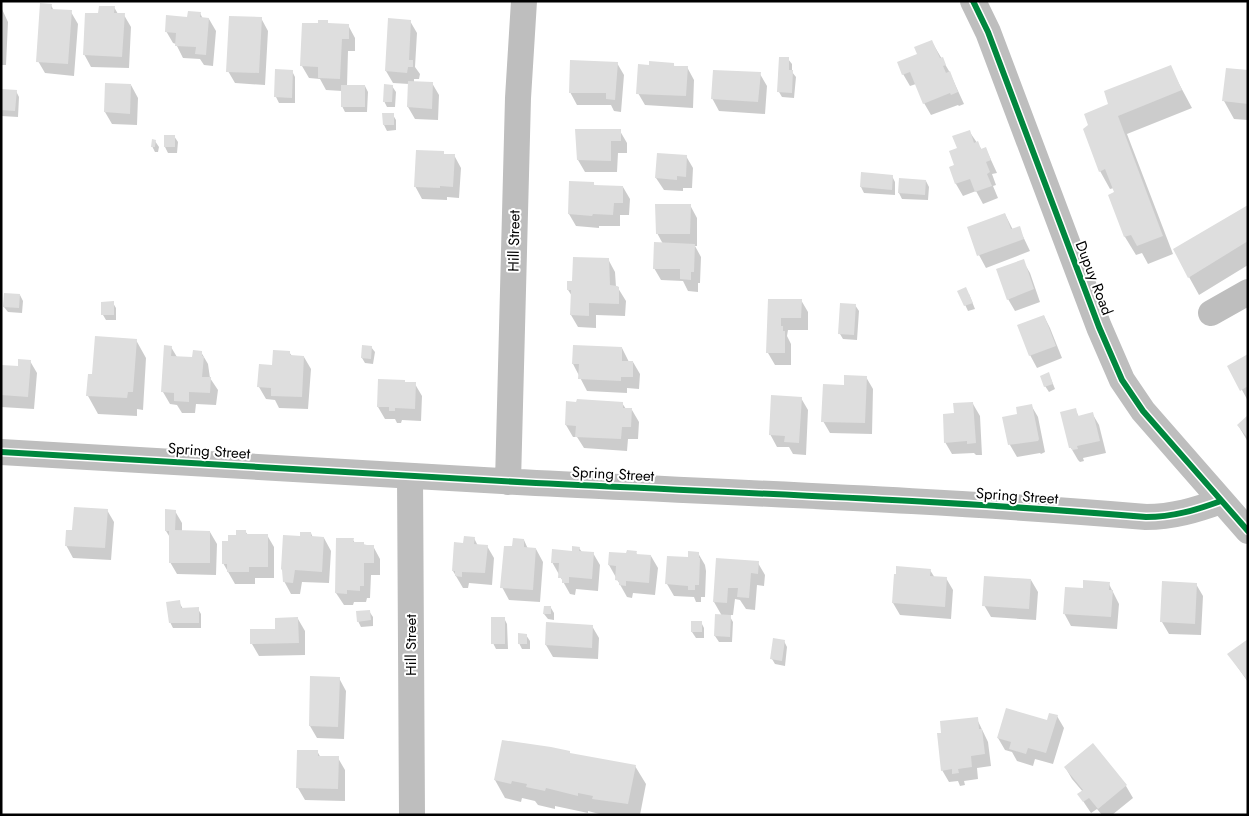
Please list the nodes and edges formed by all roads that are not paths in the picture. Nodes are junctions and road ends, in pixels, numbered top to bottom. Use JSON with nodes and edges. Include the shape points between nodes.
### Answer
{"nodes":[{"id":1,"x":524,"y":1,"type":"edge"},
{"id":2,"x":974,"y":1,"type":"edge"},
{"id":3,"x":1248,"y":292,"type":"edge"},
{"id":4,"x":1211,"y":313,"type":"dead end"},
{"id":5,"x":1,"y":452,"type":"edge"},
{"id":6,"x":410,"y":476,"type":"junction"},
{"id":7,"x":508,"y":482,"type":"junction"},
{"id":8,"x":1220,"y":501,"type":"junction"},
{"id":9,"x":1248,"y":531,"type":"edge"},
{"id":10,"x":412,"y":815,"type":"edge"}],
"edges":[{"from":1,"to":7,"type":"street","name":"Hill Street","via":[[518,98]]},
{"from":2,"to":8,"type":"street","name":"Dupuy Road","via":[[1122,380],[1143,411]]},
{"from":3,"to":4,"type":"street"},
{"from":5,"to":6,"type":"street","name":"Spring Street"},
{"from":6,"to":7,"type":"street","name":"Spring Street"},
{"from":6,"to":10,"type":"street","name":"Hill Street"},
{"from":7,"to":8,"type":"street","name":"Spring Street","via":[[992,506],[1146,517],[1193,511]]},
{"from":8,"to":9,"type":"street","name":"Dupuy Road"}]}
